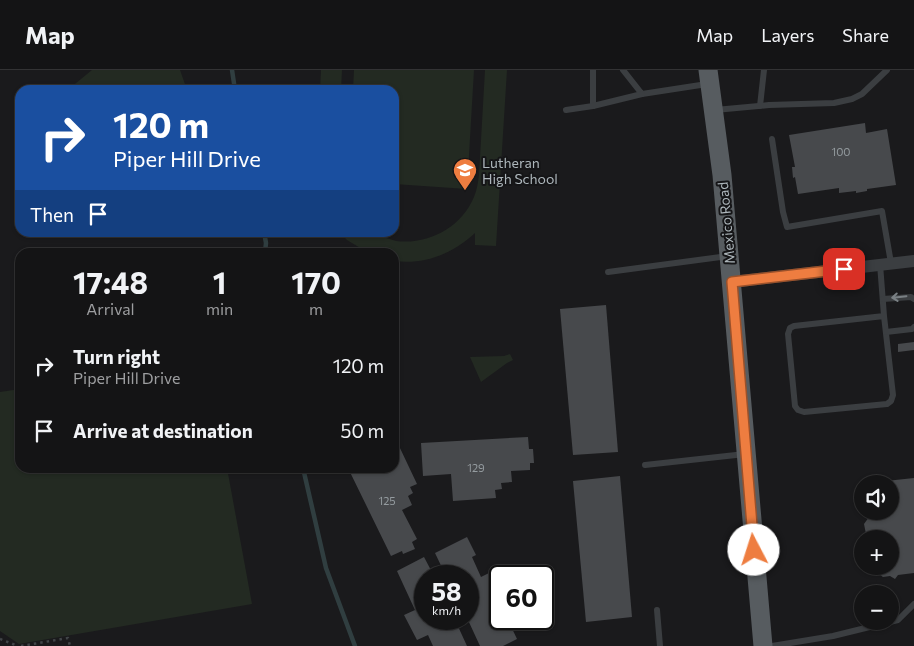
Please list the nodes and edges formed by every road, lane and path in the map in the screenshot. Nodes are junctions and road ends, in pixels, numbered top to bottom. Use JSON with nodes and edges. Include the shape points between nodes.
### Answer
{"nodes":[{"id":1,"x":593,"y":70,"type":"edge"},
{"id":2,"x":623,"y":70,"type":"edge"},
{"id":3,"x":764,"y":70,"type":"edge"},
{"id":4,"x":887,"y":70,"type":"edge"},
{"id":5,"x":709,"y":77,"type":"edge"},
{"id":6,"x":642,"y":94,"type":"junction"},
{"id":7,"x":593,"y":106,"type":"junction"},
{"id":8,"x":760,"y":106,"type":"junction"},
{"id":9,"x":566,"y":110,"type":"dead end"},
{"id":10,"x":714,"y":110,"type":"junction"},
{"id":11,"x":772,"y":139,"type":"dead end"},
{"id":12,"x":730,"y":256,"type":"junction"},
{"id":13,"x":914,"y":261,"type":"edge"},
{"id":14,"x":886,"y":264,"type":"junction"},
{"id":15,"x":608,"y":272,"type":"dead end"},
{"id":16,"x":732,"y":282,"type":"junction"},
{"id":17,"x":883,"y":299,"type":"junction"},
{"id":18,"x":914,"y":300,"type":"edge"},
{"id":19,"x":884,"y":316,"type":"junction"},
{"id":20,"x":914,"y":327,"type":"edge"},
{"id":21,"x":886,"y":332,"type":"junction"},
{"id":22,"x":746,"y":454,"type":"junction"},
{"id":23,"x":645,"y":465,"type":"dead end"},
{"id":24,"x":914,"y":604,"type":"edge"},
{"id":25,"x":657,"y":610,"type":"dead end"},
{"id":26,"x":0,"y":639,"type":"edge"},
{"id":27,"x":20,"y":646,"type":"edge"},
{"id":28,"x":70,"y":646,"type":"edge"},
{"id":29,"x":660,"y":646,"type":"edge"},
{"id":30,"x":763,"y":646,"type":"edge"},
{"id":31,"x":772,"y":646,"type":"edge"}],
"edges":[{"from":1,"to":7,"type":"lane"},
{"from":2,"to":6,"type":"lane"},
{"from":3,"to":8,"type":"lane"},
{"from":4,"to":8,"type":"lane","via":[[862,94],[852,99],[834,103]]},
{"from":5,"to":6,"type":"lane"},
{"from":5,"to":10,"type":"main road","name":"Mexico Road"},
{"from":6,"to":7,"type":"lane"},
{"from":7,"to":9,"type":"lane"},
{"from":8,"to":10,"type":"lane"},
{"from":10,"to":12,"type":"main road","name":"Mexico Road"},
{"from":11,"to":14,"type":"lane","via":[[787,227],[882,210]]},
{"from":12,"to":15,"type":"lane"},
{"from":12,"to":16,"type":"main road","name":"Mexico Road"},
{"from":13,"to":14,"type":"street"},
{"from":14,"to":16,"type":"street"},
{"from":14,"to":17,"type":"lane"},
{"from":16,"to":22,"type":"main road","name":"Mexico Road"},
{"from":18,"to":17,"type":"lane","one_way":true,"via":[[911,296]]},
{"from":17,"to":19,"type":"lane"},
{"from":19,"to":21,"type":"lane"},
{"from":19,"to":21,"type":"lane","via":[[790,328],[795,406],[798,410],[888,404],[893,395]]},
{"from":20,"to":21,"type":"lane"},
{"from":22,"to":23,"type":"lane"},
{"from":22,"to":30,"type":"main road","name":"Mexico Road"},
{"from":24,"to":31,"type":"lane","via":[[898,620],[833,636]]},
{"from":25,"to":29,"type":"lane"},
{"from":26,"to":27,"type":"path"},
{"from":27,"to":28,"type":"path","via":[[68,638]]}]}
